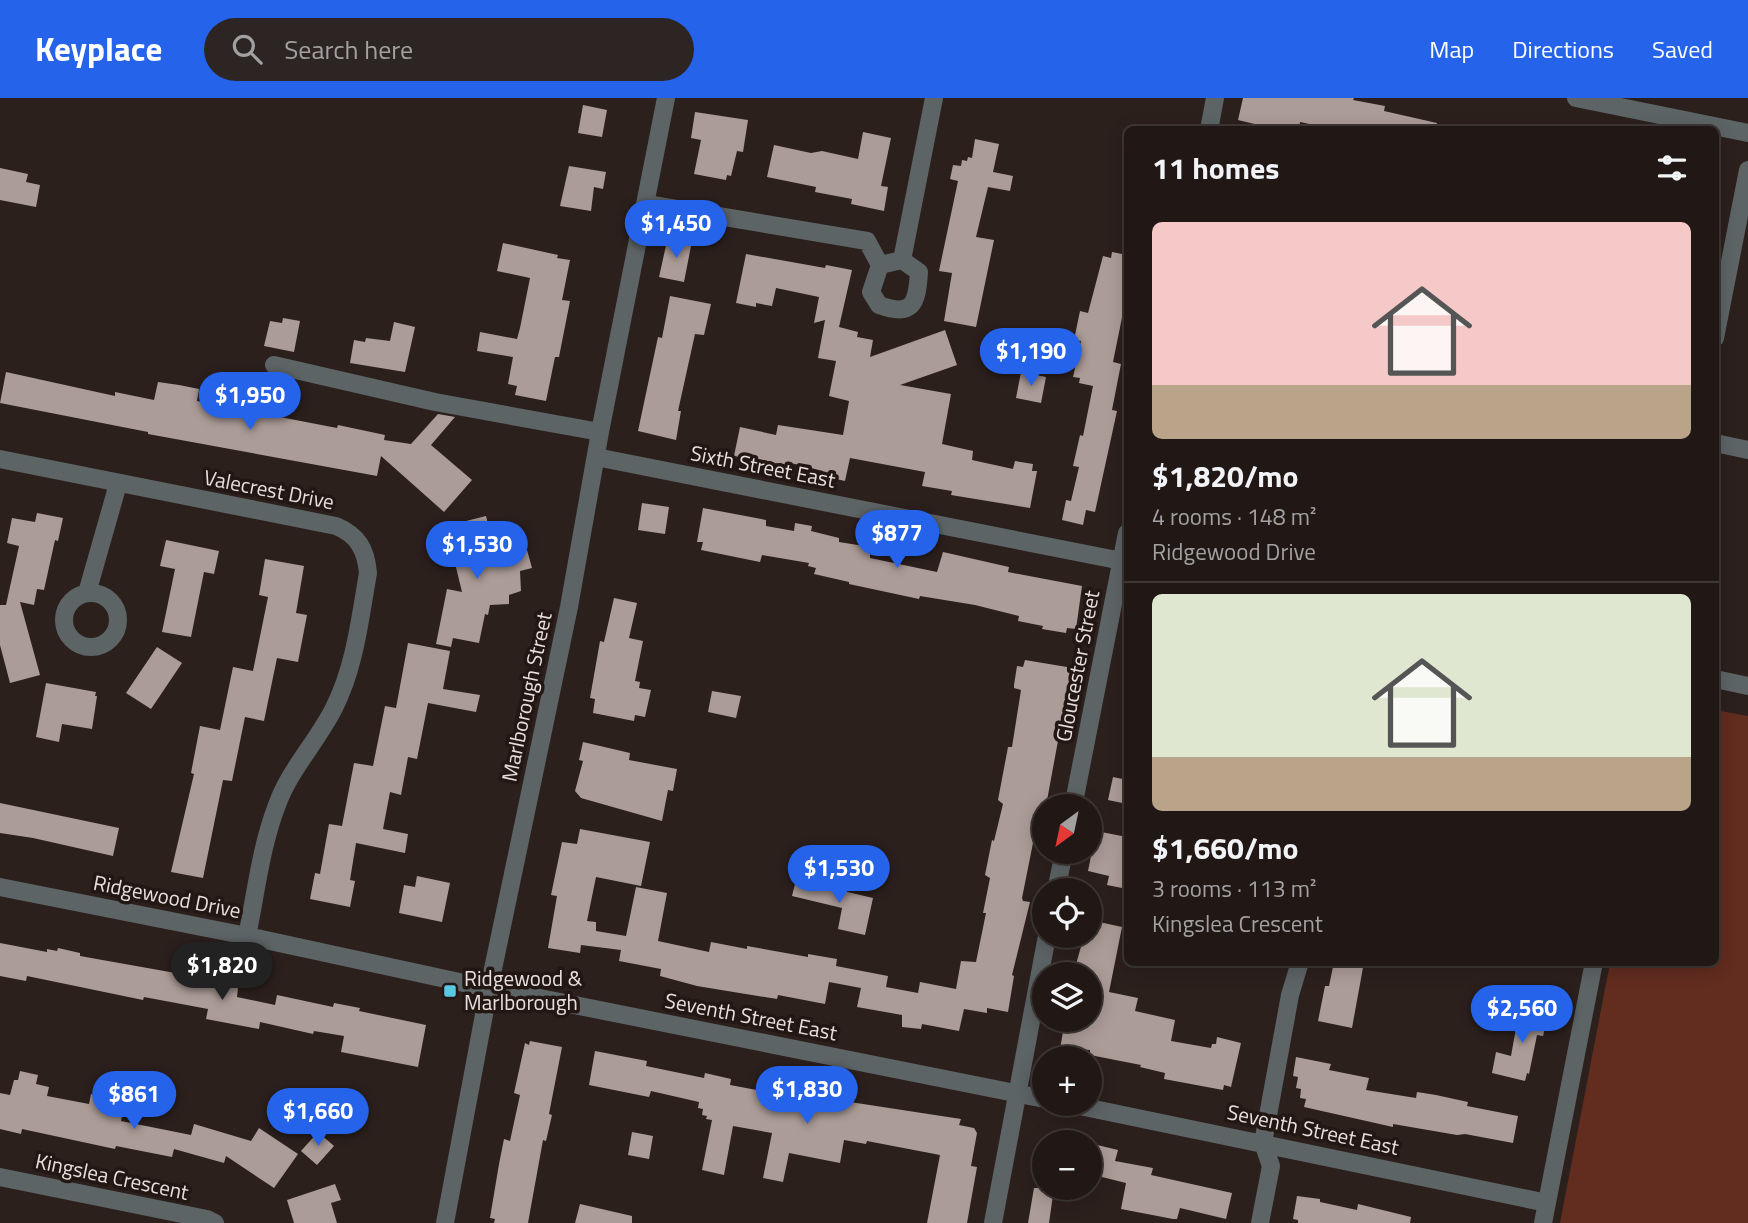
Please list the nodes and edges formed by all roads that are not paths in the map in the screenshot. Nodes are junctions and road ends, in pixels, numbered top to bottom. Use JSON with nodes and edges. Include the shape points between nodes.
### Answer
{"nodes":[{"id":1,"x":666,"y":98,"type":"edge"},
{"id":2,"x":934,"y":98,"type":"edge"},
{"id":3,"x":1215,"y":98,"type":"edge"},
{"id":4,"x":1576,"y":98,"type":"edge"},
{"id":5,"x":1210,"y":126,"type":"edge"},
{"id":6,"x":1714,"y":126,"type":"edge"},
{"id":7,"x":1719,"y":127,"type":"edge"},
{"id":8,"x":1748,"y":133,"type":"edge"},
{"id":9,"x":1748,"y":170,"type":"edge"},
{"id":10,"x":647,"y":204,"type":"junction"},
{"id":11,"x":902,"y":261,"type":"junction"},
{"id":12,"x":880,"y":265,"type":"junction"},
{"id":13,"x":1719,"y":318,"type":"edge"},
{"id":14,"x":274,"y":365,"type":"dead end"},
{"id":15,"x":600,"y":432,"type":"junction"},
{"id":16,"x":1719,"y":444,"type":"edge"},
{"id":17,"x":1748,"y":450,"type":"edge"},
{"id":18,"x":596,"y":457,"type":"junction"},
{"id":19,"x":0,"y":458,"type":"edge"},
{"id":20,"x":118,"y":484,"type":"junction"},
{"id":21,"x":1124,"y":562,"type":"edge"},
{"id":22,"x":87,"y":593,"type":"dead end"},
{"id":23,"x":1719,"y":680,"type":"edge"},
{"id":24,"x":1748,"y":686,"type":"edge"},
{"id":25,"x":1076,"y":794,"type":"edge"},
{"id":26,"x":0,"y":887,"type":"edge"},
{"id":27,"x":247,"y":936,"type":"junction"},
{"id":28,"x":1045,"y":948,"type":"edge"},
{"id":29,"x":1299,"y":966,"type":"edge"},
{"id":30,"x":1593,"y":966,"type":"edge"},
{"id":31,"x":489,"y":988,"type":"junction"},
{"id":32,"x":1016,"y":1094,"type":"junction"},
{"id":33,"x":1032,"y":1097,"type":"edge"},
{"id":34,"x":1102,"y":1110,"type":"edge"},
{"id":35,"x":1263,"y":1143,"type":"junction"},
{"id":36,"x":0,"y":1177,"type":"edge"},
{"id":37,"x":1547,"y":1203,"type":"junction"},
{"id":38,"x":215,"y":1223,"type":"edge"},
{"id":39,"x":445,"y":1223,"type":"edge"},
{"id":40,"x":993,"y":1223,"type":"edge"},
{"id":41,"x":1260,"y":1223,"type":"edge"},
{"id":42,"x":1544,"y":1223,"type":"edge"}],
"edges":[{"from":1,"to":10,"type":"street","name":"Marlborough Street"},
{"from":2,"to":11,"type":"street"},
{"from":3,"to":5,"type":"street"},
{"from":4,"to":6,"type":"street"},
{"from":7,"to":8,"type":"street"},
{"from":9,"to":13,"type":"street"},
{"from":10,"to":12,"type":"street","via":[[867,241]]},
{"from":10,"to":15,"type":"street","name":"Marlborough Street"},
{"from":11,"to":12,"type":"street"},
{"from":11,"to":12,"type":"street","via":[[919,272],[918,296],[896,311],[878,305],[871,292]]},
{"from":14,"to":15,"type":"street","via":[[435,402]]},
{"from":15,"to":18,"type":"street","name":"Marlborough Street"},
{"from":16,"to":17,"type":"street"},
{"from":18,"to":21,"type":"street","name":"Sixth Street East"},
{"from":18,"to":31,"type":"street","name":"Marlborough Street"},
{"from":19,"to":20,"type":"street","name":"Valecrest Drive"},
{"from":20,"to":22,"type":"street"},
{"from":20,"to":27,"type":"street","name":"Valecrest Drive","via":[[336,526],[352,534],[367,557],[368,573],[345,683],[328,721],[293,771],[277,805]]},
{"from":21,"to":25,"type":"street","name":"Gloucester Street"},
{"from":23,"to":24,"type":"street"},
{"from":26,"to":27,"type":"street","name":"Ridgewood Drive"},
{"from":27,"to":31,"type":"street","name":"Ridgewood Drive"},
{"from":28,"to":32,"type":"street"},
{"from":29,"to":35,"type":"street"},
{"from":30,"to":37,"type":"street"},
{"from":31,"to":32,"type":"street","name":"Seventh Street East"},
{"from":31,"to":39,"type":"street","name":"Marlborough Street"},
{"from":32,"to":33,"type":"street","name":"Seventh Street East"},
{"from":32,"to":40,"type":"street"},
{"from":34,"to":35,"type":"street","name":"Seventh Street East"},
{"from":35,"to":37,"type":"street","name":"Seventh Street East"},
{"from":35,"to":41,"type":"street","via":[[1272,1166]]},
{"from":36,"to":38,"type":"street","name":"Kingslea Crescent"},
{"from":37,"to":42,"type":"street"}]}
